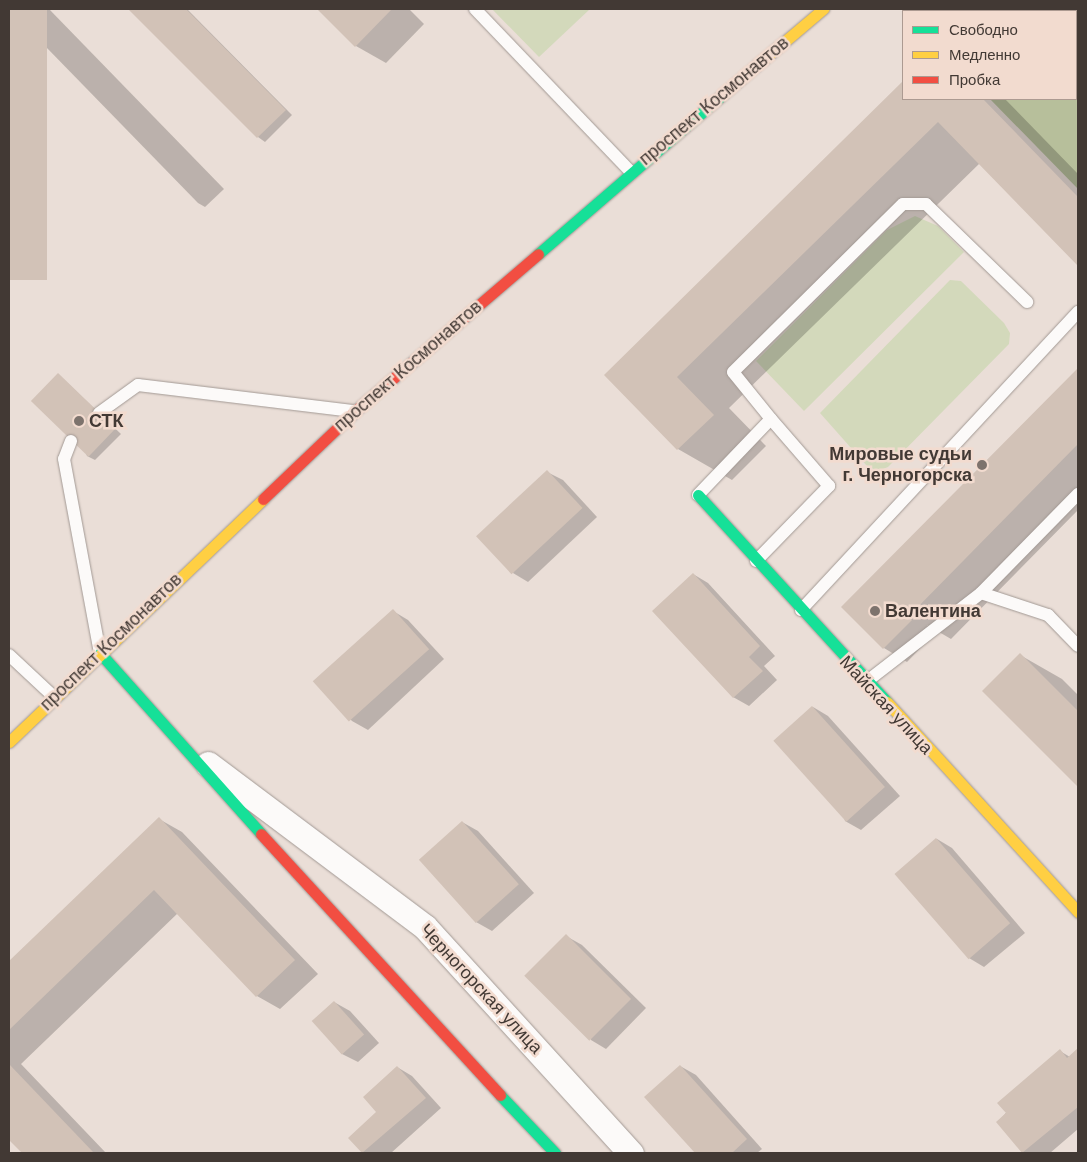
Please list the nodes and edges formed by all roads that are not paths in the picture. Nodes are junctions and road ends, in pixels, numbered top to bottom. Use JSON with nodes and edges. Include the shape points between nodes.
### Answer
{"nodes":[{"id":1,"x":475,"y":9,"type":"edge"},
{"id":2,"x":823,"y":9,"type":"edge"},
{"id":3,"x":631,"y":172,"type":"junction"},
{"id":4,"x":1027,"y":302,"type":"dead end"},
{"id":5,"x":1078,"y":312,"type":"edge"},
{"id":6,"x":355,"y":411,"type":"junction"},
{"id":7,"x":99,"y":414,"type":"dead end"},
{"id":8,"x":771,"y":419,"type":"junction"},
{"id":9,"x":71,"y":441,"type":"dead end"},
{"id":10,"x":1078,"y":494,"type":"edge"},
{"id":11,"x":698,"y":495,"type":"joint"},
{"id":12,"x":756,"y":561,"type":"junction"},
{"id":13,"x":981,"y":593,"type":"junction"},
{"id":14,"x":800,"y":611,"type":"junction"},
{"id":15,"x":1078,"y":646,"type":"edge"},
{"id":16,"x":100,"y":653,"type":"junction"},
{"id":17,"x":9,"y":655,"type":"edge"},
{"id":18,"x":866,"y":683,"type":"junction"},
{"id":19,"x":54,"y":697,"type":"junction"},
{"id":20,"x":9,"y":742,"type":"edge"},
{"id":21,"x":194,"y":754,"type":"junction"},
{"id":22,"x":1078,"y":912,"type":"edge"},
{"id":23,"x":555,"y":1153,"type":"edge"},
{"id":24,"x":631,"y":1153,"type":"edge"}],
"edges":[{"from":1,"to":3,"type":"lane"},
{"from":2,"to":3,"type":"street","name":"проспект Космонавтов"},
{"from":3,"to":6,"type":"street","name":"проспект Космонавтов"},
{"from":4,"to":8,"type":"lane","via":[[926,204],[903,204],[733,372]]},
{"from":5,"to":14,"type":"lane"},
{"from":6,"to":7,"type":"lane","via":[[138,386]]},
{"from":6,"to":16,"type":"street","name":"проспект Космонавтов"},
{"from":8,"to":11,"type":"lane"},
{"from":8,"to":12,"type":"lane","via":[[829,486]]},
{"from":9,"to":16,"type":"lane","via":[[64,459]]},
{"from":10,"to":13,"type":"lane"},
{"from":11,"to":12,"type":"street","name":"Майская улица"},
{"from":12,"to":14,"type":"street","name":"Майская улица"},
{"from":13,"to":15,"type":"lane","via":[[1048,615]]},
{"from":13,"to":18,"type":"lane"},
{"from":14,"to":18,"type":"street","name":"Майская улица"},
{"from":16,"to":19,"type":"street","name":"проспект Космонавтов"},
{"from":16,"to":21,"type":"street","name":"Черногорская улица"},
{"from":17,"to":19,"type":"lane"},
{"from":18,"to":22,"type":"street","name":"Майская улица"},
{"from":19,"to":20,"type":"street","name":"проспект Космонавтов"},
{"from":21,"to":23,"type":"street","name":"Черногорская улица","via":[[375,962]]},
{"from":21,"to":24,"type":"street","name":"Черногорская улица","via":[[425,926]]}]}
